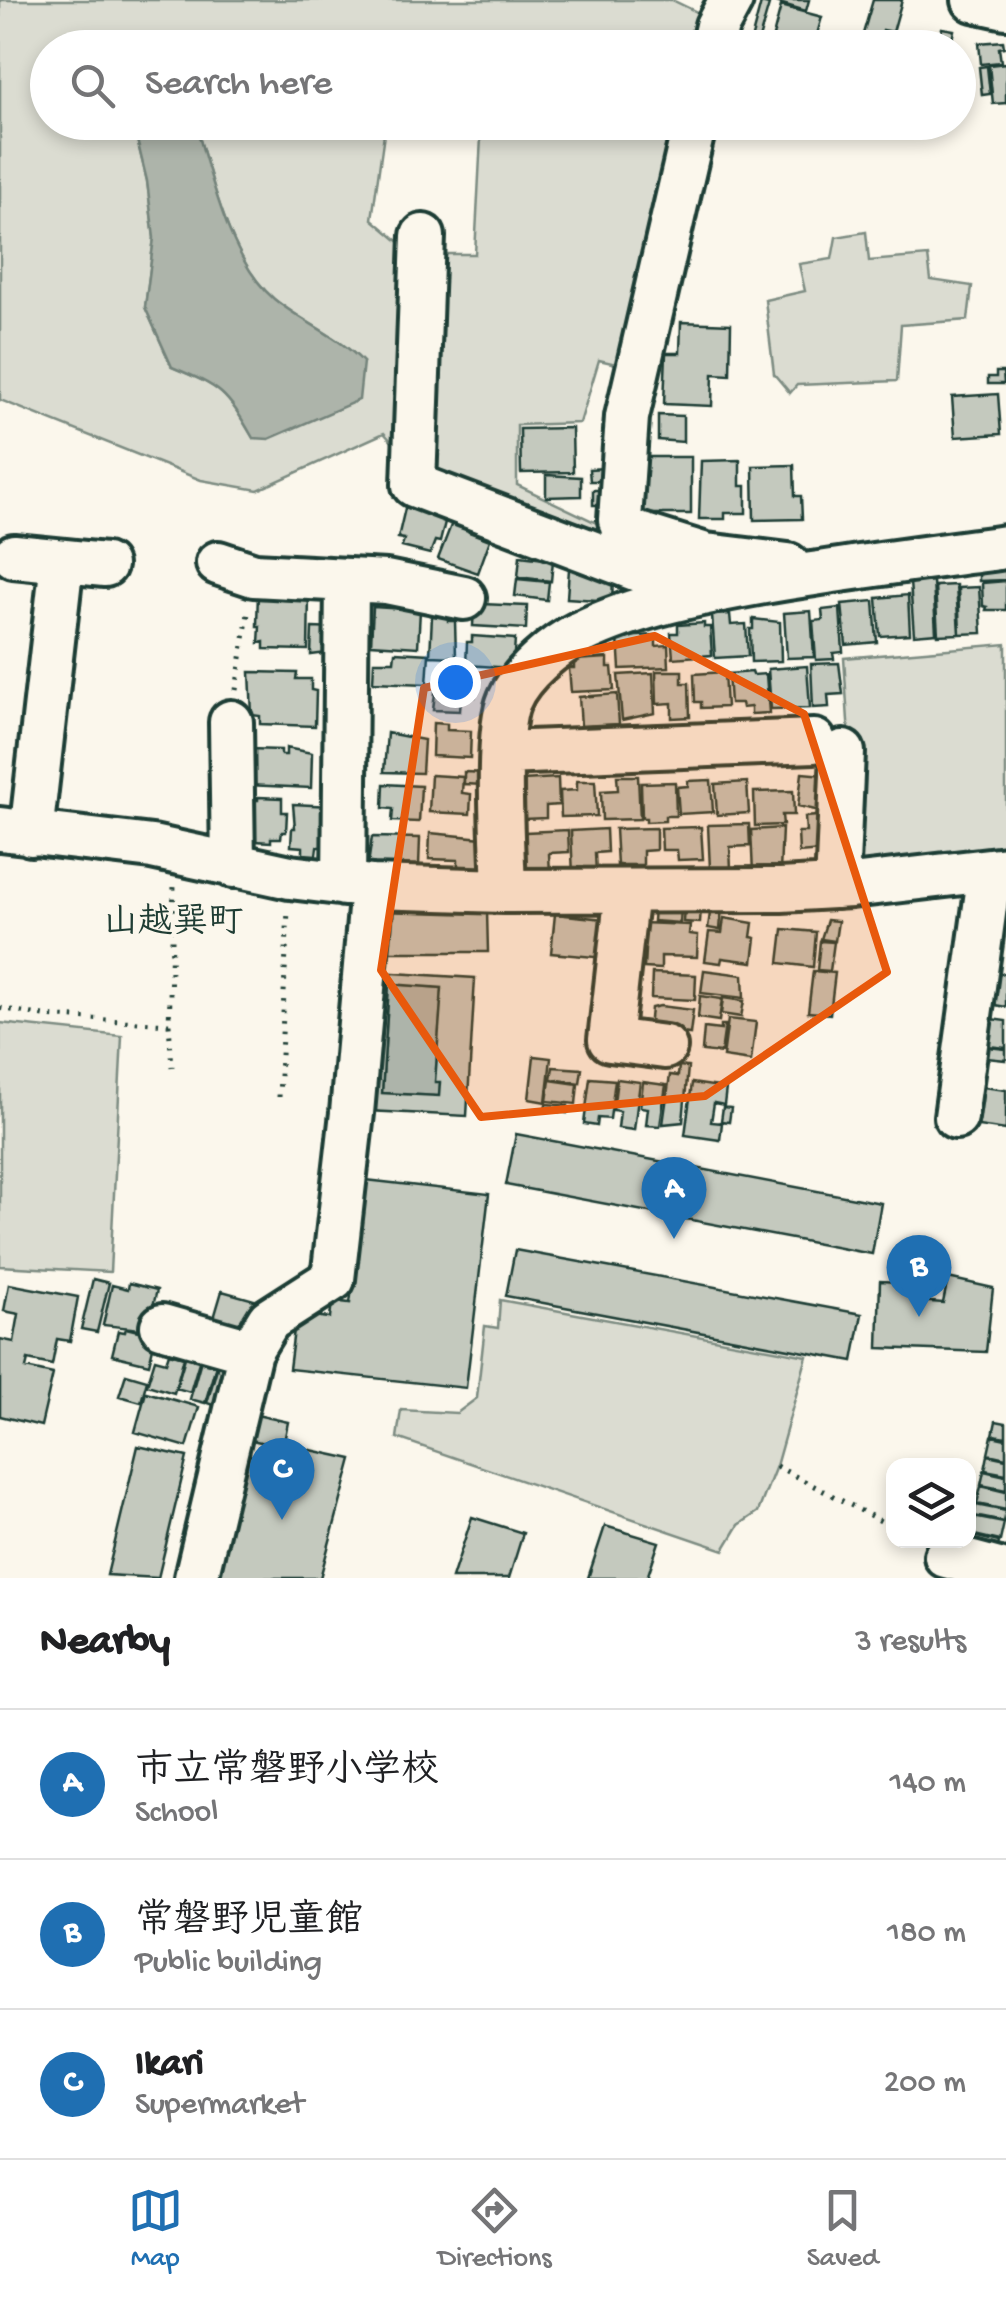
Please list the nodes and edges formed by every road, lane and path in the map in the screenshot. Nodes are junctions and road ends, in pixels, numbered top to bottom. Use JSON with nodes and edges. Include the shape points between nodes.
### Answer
{"nodes":[{"id":1,"x":731,"y":0,"type":"edge"},
{"id":2,"x":974,"y":0,"type":"edge"},
{"id":3,"x":1006,"y":7,"type":"edge"},
{"id":4,"x":716,"y":30,"type":"edge"},
{"id":5,"x":691,"y":140,"type":"edge"},
{"id":6,"x":423,"y":236,"type":"dead end"},
{"id":7,"x":1006,"y":547,"type":"edge"},
{"id":8,"x":14,"y":556,"type":"dead end"},
{"id":9,"x":62,"y":561,"type":"junction"},
{"id":10,"x":105,"y":565,"type":"dead end"},
{"id":11,"x":236,"y":569,"type":"joint"},
{"id":12,"x":812,"y":573,"type":"junction"},
{"id":13,"x":348,"y":580,"type":"junction"},
{"id":14,"x":699,"y":593,"type":"junction"},
{"id":15,"x":464,"y":598,"type":"dead end"},
{"id":16,"x":230,"y":722,"type":"joint"},
{"id":17,"x":503,"y":753,"type":"junction"},
{"id":18,"x":15,"y":832,"type":"edge"},
{"id":19,"x":175,"y":852,"type":"junction"},
{"id":20,"x":232,"y":866,"type":"junction"},
{"id":21,"x":998,"y":869,"type":"edge"},
{"id":22,"x":290,"y":877,"type":"junction"},
{"id":23,"x":358,"y":886,"type":"junction"},
{"id":24,"x":837,"y":886,"type":"junction"},
{"id":25,"x":627,"y":891,"type":"junction"},
{"id":26,"x":504,"y":892,"type":"junction"},
{"id":27,"x":0,"y":1008,"type":"edge"},
{"id":28,"x":169,"y":1024,"type":"junction"},
{"id":29,"x":665,"y":1048,"type":"dead end"},
{"id":30,"x":172,"y":1067,"type":"dead end"},
{"id":31,"x":279,"y":1097,"type":"dead end"},
{"id":32,"x":956,"y":1117,"type":"dead end"},
{"id":33,"x":162,"y":1326,"type":"dead end"},
{"id":34,"x":250,"y":1350,"type":"junction"},
{"id":35,"x":776,"y":1466,"type":"dead end"},
{"id":36,"x":886,"y":1524,"type":"edge"},
{"id":37,"x":946,"y":1556,"type":"dead end"},
{"id":38,"x":1005,"y":1566,"type":"edge"},
{"id":39,"x":196,"y":1578,"type":"edge"}],
"edges":[{"from":1,"to":4,"type":"street"},
{"from":2,"to":3,"type":"street"},
{"from":5,"to":12,"type":"street","via":[[627,417],[620,520],[629,531],[680,548],[782,562]]},
{"from":6,"to":14,"type":"street","via":[[414,484]]},
{"from":7,"to":12,"type":"street"},
{"from":8,"to":9,"type":"street"},
{"from":9,"to":10,"type":"street"},
{"from":9,"to":18,"type":"street"},
{"from":11,"to":13,"type":"street"},
{"from":11,"to":16,"type":"path"},
{"from":12,"to":14,"type":"street"},
{"from":13,"to":15,"type":"street"},
{"from":13,"to":23,"type":"street"},
{"from":14,"to":17,"type":"street","via":[[610,619],[551,652],[509,700]]},
{"from":16,"to":20,"type":"street"},
{"from":17,"to":24,"type":"street","via":[[828,746]]},
{"from":17,"to":26,"type":"street"},
{"from":18,"to":19,"type":"street"},
{"from":19,"to":20,"type":"street"},
{"from":19,"to":28,"type":"path"},
{"from":20,"to":22,"type":"street"},
{"from":21,"to":24,"type":"street"},
{"from":21,"to":32,"type":"street"},
{"from":22,"to":23,"type":"street"},
{"from":22,"to":31,"type":"path"},
{"from":23,"to":26,"type":"street"},
{"from":23,"to":34,"type":"street","via":[[352,1113],[333,1279],[268,1320]]},
{"from":24,"to":25,"type":"street"},
{"from":25,"to":26,"type":"street"},
{"from":25,"to":29,"type":"street","via":[[610,1040]]},
{"from":27,"to":28,"type":"path"},
{"from":28,"to":30,"type":"path"},
{"from":33,"to":34,"type":"street"},
{"from":34,"to":39,"type":"street"},
{"from":35,"to":36,"type":"path"},
{"from":37,"to":38,"type":"street"}]}
